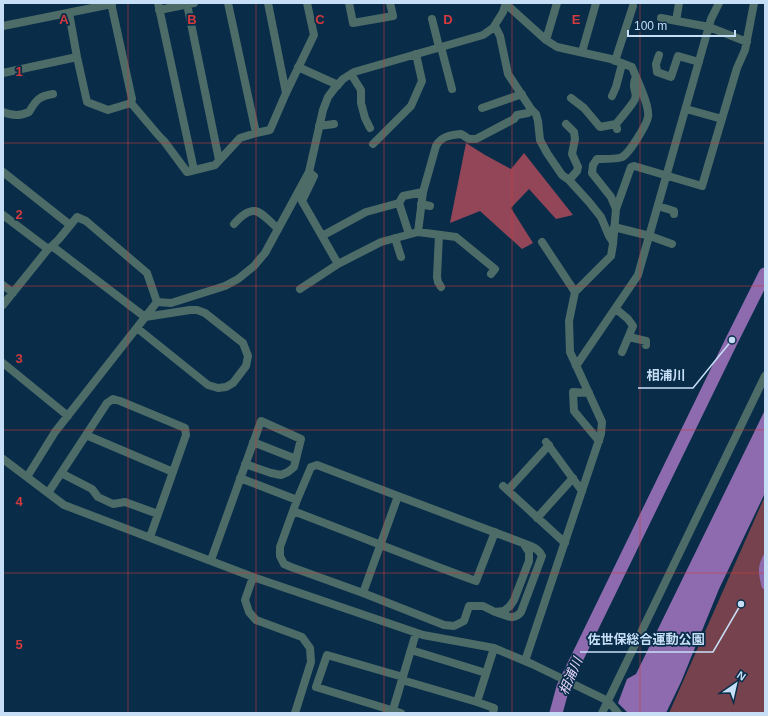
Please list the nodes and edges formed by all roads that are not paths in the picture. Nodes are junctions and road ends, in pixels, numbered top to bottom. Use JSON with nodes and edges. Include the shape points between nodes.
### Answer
{"nodes":[{"id":1,"x":112,"y":3,"type":"edge"},
{"id":2,"x":228,"y":3,"type":"edge"},
{"id":3,"x":268,"y":3,"type":"edge"},
{"id":4,"x":307,"y":3,"type":"edge"},
{"id":5,"x":349,"y":3,"type":"edge"},
{"id":6,"x":390,"y":3,"type":"edge"},
{"id":7,"x":506,"y":3,"type":"edge"},
{"id":8,"x":557,"y":3,"type":"edge"},
{"id":9,"x":596,"y":3,"type":"edge"},
{"id":10,"x":679,"y":3,"type":"edge"},
{"id":11,"x":719,"y":3,"type":"edge"},
{"id":12,"x":754,"y":3,"type":"edge"},
{"id":13,"x":190,"y":4,"type":"edge"},
{"id":14,"x":159,"y":6,"type":"edge"},
{"id":15,"x":633,"y":6,"type":"dead end"},
{"id":16,"x":69,"y":13,"type":"junction"},
{"id":17,"x":661,"y":18,"type":"dead end"},
{"id":18,"x":432,"y":19,"type":"dead end"},
{"id":19,"x":676,"y":21,"type":"junction"},
{"id":20,"x":3,"y":26,"type":"edge"},
{"id":21,"x":495,"y":26,"type":"junction"},
{"id":22,"x":709,"y":27,"type":"junction"},
{"id":23,"x":546,"y":40,"type":"junction"},
{"id":24,"x":747,"y":42,"type":"junction"},
{"id":25,"x":440,"y":47,"type":"junction"},
{"id":26,"x":582,"y":52,"type":"junction"},
{"id":27,"x":416,"y":54,"type":"junction"},
{"id":28,"x":659,"y":55,"type":"dead end"},
{"id":29,"x":76,"y":57,"type":"junction"},
{"id":30,"x":619,"y":62,"type":"junction"},
{"id":31,"x":699,"y":62,"type":"junction"},
{"id":32,"x":298,"y":67,"type":"junction"},
{"id":33,"x":3,"y":73,"type":"edge"},
{"id":34,"x":351,"y":74,"type":"junction"},
{"id":35,"x":636,"y":77,"type":"junction"},
{"id":36,"x":338,"y":85,"type":"junction"},
{"id":37,"x":452,"y":89,"type":"dead end"},
{"id":38,"x":286,"y":93,"type":"junction"},
{"id":39,"x":53,"y":94,"type":"dead end"},
{"id":40,"x":522,"y":94,"type":"junction"},
{"id":41,"x":612,"y":96,"type":"dead end"},
{"id":42,"x":571,"y":98,"type":"dead end"},
{"id":43,"x":131,"y":103,"type":"junction"},
{"id":44,"x":482,"y":108,"type":"dead end"},
{"id":45,"x":531,"y":109,"type":"junction"},
{"id":46,"x":686,"y":109,"type":"junction"},
{"id":47,"x":3,"y":112,"type":"edge"},
{"id":48,"x":722,"y":120,"type":"junction"},
{"id":49,"x":334,"y":124,"type":"dead end"},
{"id":50,"x":566,"y":124,"type":"dead end"},
{"id":51,"x":319,"y":126,"type":"junction"},
{"id":52,"x":370,"y":128,"type":"dead end"},
{"id":53,"x":256,"y":133,"type":"junction"},
{"id":54,"x":373,"y":144,"type":"dead end"},
{"id":55,"x":220,"y":160,"type":"junction"},
{"id":56,"x":194,"y":170,"type":"junction"},
{"id":57,"x":3,"y":172,"type":"edge"},
{"id":58,"x":309,"y":172,"type":"junction"},
{"id":59,"x":667,"y":175,"type":"junction"},
{"id":60,"x":569,"y":180,"type":"junction"},
{"id":61,"x":423,"y":192,"type":"junction"},
{"id":62,"x":399,"y":203,"type":"junction"},
{"id":63,"x":658,"y":206,"type":"junction"},
{"id":64,"x":616,"y":209,"type":"junction"},
{"id":65,"x":674,"y":211,"type":"dead end"},
{"id":66,"x":3,"y":215,"type":"edge"},
{"id":67,"x":234,"y":224,"type":"dead end"},
{"id":68,"x":70,"y":226,"type":"junction"},
{"id":69,"x":614,"y":227,"type":"junction"},
{"id":70,"x":278,"y":229,"type":"junction"},
{"id":71,"x":418,"y":232,"type":"junction"},
{"id":72,"x":409,"y":234,"type":"junction"},
{"id":73,"x":439,"y":235,"type":"junction"},
{"id":74,"x":322,"y":236,"type":"junction"},
{"id":75,"x":650,"y":236,"type":"junction"},
{"id":76,"x":395,"y":238,"type":"junction"},
{"id":77,"x":542,"y":242,"type":"dead end"},
{"id":78,"x":614,"y":242,"type":"junction"},
{"id":79,"x":672,"y":244,"type":"dead end"},
{"id":80,"x":50,"y":248,"type":"junction"},
{"id":81,"x":401,"y":257,"type":"dead end"},
{"id":82,"x":338,"y":264,"type":"junction"},
{"id":83,"x":491,"y":274,"type":"dead end"},
{"id":84,"x":303,"y":284,"type":"dead end"},
{"id":85,"x":3,"y":285,"type":"edge"},
{"id":86,"x":441,"y":287,"type":"dead end"},
{"id":87,"x":13,"y":292,"type":"junction"},
{"id":88,"x":575,"y":292,"type":"junction"},
{"id":89,"x":157,"y":302,"type":"junction"},
{"id":90,"x":3,"y":304,"type":"edge"},
{"id":91,"x":616,"y":309,"type":"junction"},
{"id":92,"x":145,"y":317,"type":"junction"},
{"id":93,"x":137,"y":328,"type":"junction"},
{"id":94,"x":629,"y":337,"type":"junction"},
{"id":95,"x":646,"y":345,"type":"dead end"},
{"id":96,"x":622,"y":352,"type":"dead end"},
{"id":97,"x":3,"y":363,"type":"edge"},
{"id":98,"x":576,"y":366,"type":"junction"},
{"id":99,"x":765,"y":376,"type":"edge"},
{"id":100,"x":589,"y":393,"type":"junction"},
{"id":101,"x":68,"y":416,"type":"junction"},
{"id":102,"x":86,"y":435,"type":"junction"},
{"id":103,"x":599,"y":441,"type":"junction"},
{"id":104,"x":253,"y":442,"type":"junction"},
{"id":105,"x":3,"y":459,"type":"edge"},
{"id":106,"x":296,"y":459,"type":"junction"},
{"id":107,"x":245,"y":464,"type":"junction"},
{"id":108,"x":173,"y":472,"type":"junction"},
{"id":109,"x":61,"y":473,"type":"junction"},
{"id":110,"x":27,"y":477,"type":"junction"},
{"id":111,"x":240,"y":478,"type":"junction"},
{"id":112,"x":573,"y":478,"type":"junction"},
{"id":113,"x":582,"y":491,"type":"junction"},
{"id":114,"x":48,"y":493,"type":"junction"},
{"id":115,"x":398,"y":496,"type":"junction"},
{"id":116,"x":297,"y":500,"type":"junction"},
{"id":117,"x":293,"y":511,"type":"junction"},
{"id":118,"x":158,"y":514,"type":"junction"},
{"id":119,"x":537,"y":518,"type":"junction"},
{"id":120,"x":496,"y":532,"type":"junction"},
{"id":121,"x":150,"y":537,"type":"junction"},
{"id":122,"x":565,"y":543,"type":"junction"},
{"id":123,"x":523,"y":544,"type":"junction"},
{"id":124,"x":381,"y":545,"type":"junction"},
{"id":125,"x":211,"y":560,"type":"junction"},
{"id":126,"x":253,"y":577,"type":"junction"},
{"id":127,"x":363,"y":593,"type":"junction"},
{"id":128,"x":495,"y":612,"type":"junction"},
{"id":129,"x":416,"y":633,"type":"junction"},
{"id":130,"x":494,"y":648,"type":"junction"},
{"id":131,"x":411,"y":650,"type":"junction"},
{"id":132,"x":529,"y":662,"type":"junction"},
{"id":133,"x":486,"y":673,"type":"junction"},
{"id":134,"x":402,"y":678,"type":"junction"},
{"id":135,"x":606,"y":700,"type":"junction"},
{"id":136,"x":477,"y":702,"type":"junction"},
{"id":137,"x":392,"y":712,"type":"edge"},
{"id":138,"x":295,"y":713,"type":"edge"},
{"id":139,"x":401,"y":713,"type":"edge"},
{"id":140,"x":493,"y":713,"type":"edge"},
{"id":141,"x":602,"y":713,"type":"edge"},
{"id":142,"x":618,"y":713,"type":"edge"}],
"edges":[{"from":1,"to":16,"type":"street"},
{"from":1,"to":43,"type":"street"},
{"from":2,"to":53,"type":"street"},
{"from":3,"to":38,"type":"street"},
{"from":4,"to":32,"type":"street","via":[[314,35]]},
{"from":5,"to":6,"type":"street","via":[[353,23],[393,16]]},
{"from":7,"to":21,"type":"street"},
{"from":7,"to":23,"type":"street"},
{"from":8,"to":23,"type":"street"},
{"from":9,"to":26,"type":"street"},
{"from":10,"to":19,"type":"street"},
{"from":11,"to":22,"type":"street"},
{"from":12,"to":24,"type":"street"},
{"from":13,"to":14,"type":"street"},
{"from":13,"to":55,"type":"street"},
{"from":14,"to":56,"type":"street"},
{"from":15,"to":30,"type":"street"},
{"from":16,"to":20,"type":"street"},
{"from":16,"to":29,"type":"street"},
{"from":17,"to":19,"type":"street"},
{"from":18,"to":25,"type":"street"},
{"from":19,"to":22,"type":"street"},
{"from":21,"to":25,"type":"street","via":[[483,35]]},
{"from":21,"to":40,"type":"street","via":[[500,36],[508,74]]},
{"from":22,"to":24,"type":"street"},
{"from":22,"to":31,"type":"street"},
{"from":23,"to":26,"type":"street","via":[[557,47]]},
{"from":24,"to":48,"type":"street"},
{"from":25,"to":27,"type":"street"},
{"from":25,"to":37,"type":"street"},
{"from":26,"to":30,"type":"street"},
{"from":27,"to":34,"type":"street"},
{"from":27,"to":54,"type":"street","via":[[422,81],[411,106]]},
{"from":28,"to":31,"type":"street","via":[[657,72],[671,77],[678,56]]},
{"from":29,"to":33,"type":"street"},
{"from":29,"to":43,"type":"street","via":[[87,102],[108,110]]},
{"from":30,"to":35,"type":"street","via":[[632,67]]},
{"from":30,"to":41,"type":"street","via":[[616,87]]},
{"from":31,"to":46,"type":"street"},
{"from":32,"to":36,"type":"street"},
{"from":32,"to":38,"type":"street"},
{"from":34,"to":36,"type":"street"},
{"from":34,"to":52,"type":"street","via":[[361,90],[361,102]]},
{"from":35,"to":42,"type":"street","via":[[633,82],[635,99],[616,127],[600,127],[584,108]]},
{"from":35,"to":64,"type":"street","via":[[647,105],[648,117],[642,130],[630,151],[622,157],[598,160],[593,166],[592,173],[611,197]]},
{"from":36,"to":51,"type":"street","via":[[328,97]]},
{"from":38,"to":53,"type":"street","via":[[270,130]]},
{"from":39,"to":47,"type":"street","via":[[40,98],[29,112],[21,115]]},
{"from":40,"to":44,"type":"street"},
{"from":40,"to":45,"type":"street"},
{"from":43,"to":56,"type":"street","via":[[187,172]]},
{"from":45,"to":60,"type":"street","via":[[538,120],[540,140],[562,175]]},
{"from":45,"to":61,"type":"street","via":[[528,113],[517,115],[476,139],[469,139],[461,134],[447,135],[439,141],[438,154]]},
{"from":46,"to":48,"type":"street"},
{"from":46,"to":59,"type":"street"},
{"from":48,"to":59,"type":"street","via":[[702,186]]},
{"from":49,"to":51,"type":"street"},
{"from":50,"to":60,"type":"street","via":[[574,132],[572,154],[578,167]]},
{"from":51,"to":58,"type":"street"},
{"from":53,"to":55,"type":"street","via":[[240,138]]},
{"from":55,"to":56,"type":"street","via":[[215,165]]},
{"from":57,"to":68,"type":"street"},
{"from":58,"to":70,"type":"street"},
{"from":58,"to":74,"type":"street","via":[[314,176],[302,201]]},
{"from":59,"to":63,"type":"street"},
{"from":59,"to":64,"type":"street","via":[[631,167]]},
{"from":60,"to":78,"type":"street","via":[[601,217]]},
{"from":61,"to":62,"type":"street","via":[[403,196]]},
{"from":61,"to":71,"type":"street","via":[[426,205]]},
{"from":62,"to":72,"type":"street"},
{"from":62,"to":74,"type":"street","via":[[366,212]]},
{"from":63,"to":65,"type":"street"},
{"from":63,"to":75,"type":"street"},
{"from":64,"to":69,"type":"street"},
{"from":66,"to":80,"type":"street"},
{"from":67,"to":70,"type":"street","via":[[247,212],[254,211],[260,212]]},
{"from":68,"to":80,"type":"street"},
{"from":68,"to":89,"type":"street","via":[[77,217],[86,221],[147,273]]},
{"from":69,"to":75,"type":"street"},
{"from":69,"to":78,"type":"street"},
{"from":70,"to":89,"type":"street","via":[[265,253],[238,279],[225,286],[170,303]]},
{"from":71,"to":72,"type":"street"},
{"from":71,"to":73,"type":"street"},
{"from":72,"to":76,"type":"street"},
{"from":73,"to":83,"type":"street","via":[[456,237],[495,269]]},
{"from":73,"to":86,"type":"street","via":[[437,277]]},
{"from":74,"to":82,"type":"street"},
{"from":75,"to":79,"type":"street"},
{"from":75,"to":91,"type":"street","via":[[638,275]]},
{"from":76,"to":81,"type":"street"},
{"from":76,"to":82,"type":"street","via":[[381,242]]},
{"from":77,"to":88,"type":"street"},
{"from":78,"to":88,"type":"street","via":[[611,256]]},
{"from":80,"to":87,"type":"street"},
{"from":80,"to":92,"type":"street"},
{"from":82,"to":84,"type":"street"},
{"from":85,"to":87,"type":"street"},
{"from":87,"to":90,"type":"street"},
{"from":88,"to":98,"type":"street","via":[[568,321],[570,352]]},
{"from":89,"to":92,"type":"street"},
{"from":91,"to":94,"type":"street","via":[[633,326]]},
{"from":91,"to":98,"type":"street"},
{"from":92,"to":93,"type":"street"},
{"from":92,"to":93,"type":"street","via":[[190,310],[205,313],[243,343],[248,356],[246,366],[233,383],[218,388],[208,384]]},
{"from":93,"to":101,"type":"street"},
{"from":94,"to":95,"type":"street","via":[[646,341]]},
{"from":94,"to":96,"type":"street"},
{"from":97,"to":101,"type":"street"},
{"from":98,"to":100,"type":"street"},
{"from":99,"to":135,"type":"street"},
{"from":100,"to":103,"type":"street","via":[[602,422]]},
{"from":100,"to":103,"type":"street","via":[[573,392],[574,411]]},
{"from":101,"to":110,"type":"street"},
{"from":102,"to":108,"type":"street"},
{"from":102,"to":108,"type":"street","via":[[107,403],[113,399],[185,428],[186,435]]},
{"from":102,"to":109,"type":"street"},
{"from":103,"to":113,"type":"street"},
{"from":104,"to":106,"type":"street"},
{"from":104,"to":106,"type":"street","via":[[261,421],[301,439]]},
{"from":104,"to":107,"type":"street"},
{"from":105,"to":110,"type":"street"},
{"from":106,"to":107,"type":"street","via":[[294,467],[281,475]]},
{"from":107,"to":111,"type":"street"},
{"from":108,"to":118,"type":"street"},
{"from":109,"to":114,"type":"street"},
{"from":109,"to":118,"type":"street","via":[[92,489],[98,497],[113,504],[125,502]]},
{"from":110,"to":114,"type":"street"},
{"from":111,"to":116,"type":"street"},
{"from":111,"to":125,"type":"street"},
{"from":112,"to":113,"type":"street"},
{"from":112,"to":119,"type":"street"},
{"from":112,"to":119,"type":"street","via":[[547,443],[505,488]]},
{"from":113,"to":122,"type":"street"},
{"from":114,"to":121,"type":"street","via":[[64,505]]},
{"from":115,"to":116,"type":"street","via":[[317,464],[311,467]]},
{"from":115,"to":120,"type":"street"},
{"from":115,"to":124,"type":"street"},
{"from":116,"to":117,"type":"street"},
{"from":117,"to":124,"type":"street"},
{"from":117,"to":127,"type":"street","via":[[280,547],[280,556],[284,564]]},
{"from":118,"to":121,"type":"street"},
{"from":119,"to":122,"type":"street"},
{"from":120,"to":123,"type":"street"},
{"from":120,"to":124,"type":"street","via":[[476,581]]},
{"from":121,"to":125,"type":"street"},
{"from":122,"to":132,"type":"street"},
{"from":123,"to":128,"type":"street","via":[[529,552],[529,561],[514,600],[504,611]]},
{"from":123,"to":128,"type":"street","via":[[534,546],[542,556],[521,612],[513,618]]},
{"from":124,"to":127,"type":"street"},
{"from":125,"to":126,"type":"street"},
{"from":126,"to":129,"type":"street"},
{"from":126,"to":138,"type":"street","via":[[245,600],[249,612],[256,620],[302,637],[310,648],[311,662]]},
{"from":127,"to":128,"type":"street","via":[[444,625],[454,626],[464,621],[469,606],[483,606]]},
{"from":129,"to":130,"type":"street"},
{"from":129,"to":131,"type":"street"},
{"from":130,"to":132,"type":"street"},
{"from":130,"to":133,"type":"street"},
{"from":131,"to":133,"type":"street"},
{"from":131,"to":134,"type":"street"},
{"from":132,"to":135,"type":"street"},
{"from":133,"to":136,"type":"street"},
{"from":134,"to":136,"type":"street"},
{"from":134,"to":137,"type":"street"},
{"from":134,"to":137,"type":"street","via":[[327,655],[316,686]]},
{"from":135,"to":141,"type":"street"},
{"from":135,"to":142,"type":"street"},
{"from":136,"to":140,"type":"street","via":[[494,708]]},
{"from":137,"to":139,"type":"street"}]}
